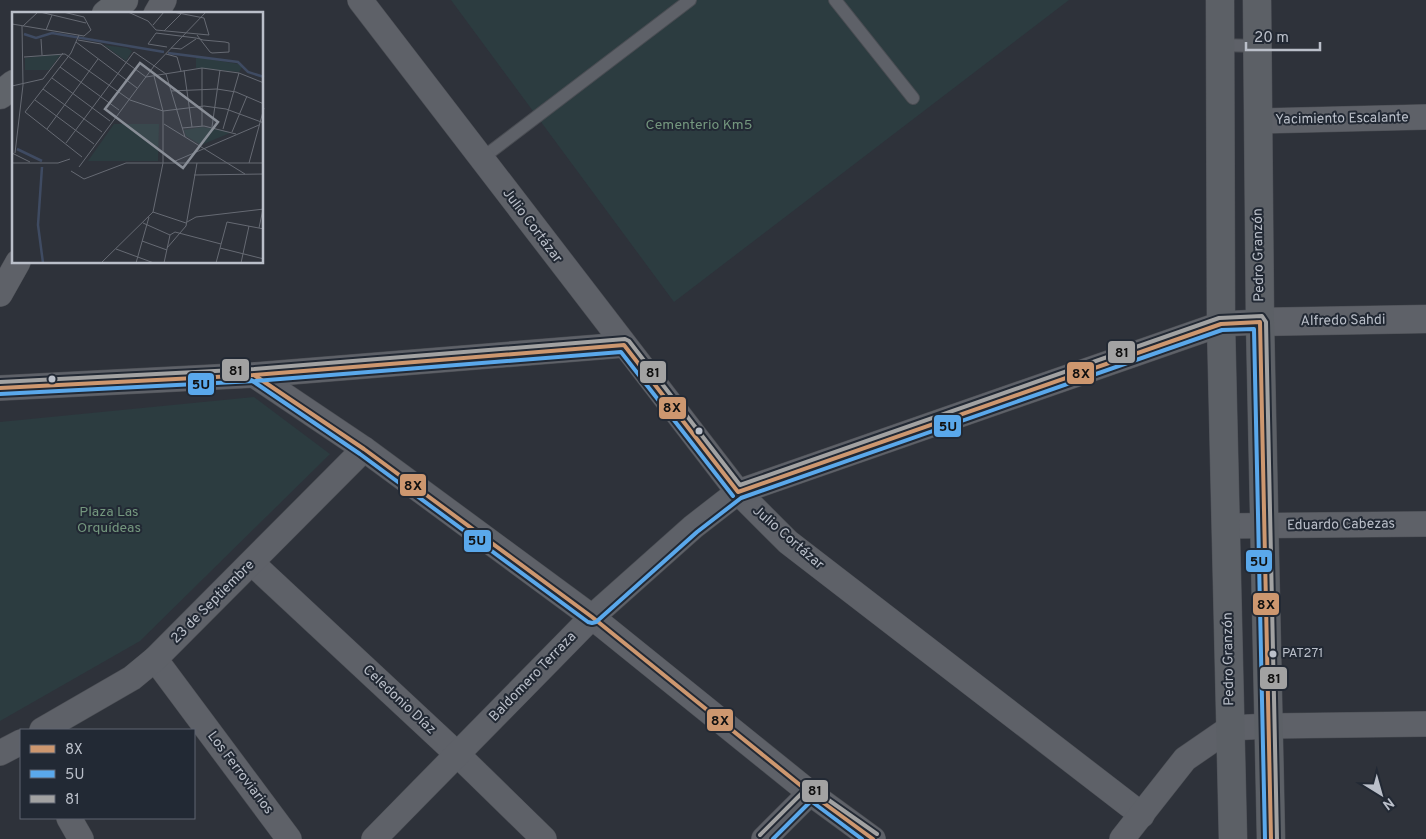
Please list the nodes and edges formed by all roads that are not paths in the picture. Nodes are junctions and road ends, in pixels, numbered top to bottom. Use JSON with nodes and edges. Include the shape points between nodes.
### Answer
{"nodes":[{"id":1,"x":124,"y":0,"type":"edge"},
{"id":2,"x":164,"y":0,"type":"edge"},
{"id":3,"x":360,"y":0,"type":"edge"},
{"id":4,"x":690,"y":0,"type":"edge"},
{"id":5,"x":835,"y":0,"type":"edge"},
{"id":6,"x":1220,"y":0,"type":"edge"},
{"id":7,"x":1257,"y":0,"type":"edge"},
{"id":8,"x":109,"y":12,"type":"edge"},
{"id":9,"x":157,"y":12,"type":"edge"},
{"id":10,"x":1221,"y":45,"type":"junction"},
{"id":11,"x":1257,"y":46,"type":"junction"},
{"id":12,"x":12,"y":85,"type":"edge"},
{"id":13,"x":0,"y":94,"type":"edge"},
{"id":14,"x":913,"y":98,"type":"dead end"},
{"id":15,"x":1426,"y":117,"type":"edge"},
{"id":16,"x":1258,"y":121,"type":"junction"},
{"id":17,"x":481,"y":159,"type":"junction"},
{"id":18,"x":17,"y":264,"type":"edge"},
{"id":19,"x":0,"y":294,"type":"edge"},
{"id":20,"x":1426,"y":319,"type":"edge"},
{"id":21,"x":1260,"y":322,"type":"junction"},
{"id":22,"x":1221,"y":324,"type":"junction"},
{"id":23,"x":624,"y":345,"type":"junction"},
{"id":24,"x":254,"y":375,"type":"junction"},
{"id":25,"x":0,"y":388,"type":"edge"},
{"id":26,"x":364,"y":449,"type":"junction"},
{"id":27,"x":738,"y":492,"type":"junction"},
{"id":28,"x":1426,"y":524,"type":"edge"},
{"id":29,"x":1226,"y":526,"type":"junction"},
{"id":30,"x":1264,"y":526,"type":"junction"},
{"id":31,"x":252,"y":563,"type":"junction"},
{"id":32,"x":592,"y":617,"type":"junction"},
{"id":33,"x":155,"y":659,"type":"junction"},
{"id":34,"x":1426,"y":724,"type":"edge"},
{"id":35,"x":1269,"y":726,"type":"junction"},
{"id":36,"x":1230,"y":728,"type":"junction"},
{"id":37,"x":44,"y":729,"type":"edge"},
{"id":38,"x":20,"y":743,"type":"edge"},
{"id":39,"x":0,"y":753,"type":"edge"},
{"id":40,"x":457,"y":754,"type":"junction"},
{"id":41,"x":810,"y":793,"type":"junction"},
{"id":42,"x":1142,"y":815,"type":"junction"},
{"id":43,"x":69,"y":819,"type":"edge"},
{"id":44,"x":80,"y":839,"type":"edge"},
{"id":45,"x":289,"y":839,"type":"edge"},
{"id":46,"x":374,"y":839,"type":"edge"},
{"id":47,"x":544,"y":839,"type":"edge"},
{"id":48,"x":764,"y":839,"type":"edge"},
{"id":49,"x":872,"y":839,"type":"edge"},
{"id":50,"x":1122,"y":839,"type":"edge"},
{"id":51,"x":1233,"y":839,"type":"edge"},
{"id":52,"x":1271,"y":839,"type":"edge"}],
"edges":[{"from":1,"to":8,"type":"main road"},
{"from":2,"to":9,"type":"street"},
{"from":3,"to":17,"type":"street","name":"Julio Cortázar"},
{"from":4,"to":17,"type":"lane"},
{"from":5,"to":14,"type":"lane"},
{"from":6,"to":10,"type":"main road","name":"Pedro Granzón"},
{"from":7,"to":11,"type":"main road","name":"Pedro Granzón"},
{"from":10,"to":11,"type":"lane"},
{"from":10,"to":22,"type":"main road","name":"Pedro Granzón"},
{"from":11,"to":16,"type":"main road","name":"Pedro Granzón"},
{"from":12,"to":13,"type":"main road"},
{"from":15,"to":16,"type":"street","name":"Yacimiento Escalante"},
{"from":16,"to":21,"type":"main road","name":"Pedro Granzón"},
{"from":17,"to":23,"type":"street","name":"Julio Cortázar"},
{"from":18,"to":19,"type":"street"},
{"from":20,"to":21,"type":"street","name":"Alfredo Sahdi"},
{"from":21,"to":22,"type":"street","name":"Baldomero Terraza"},
{"from":21,"to":30,"type":"main road","name":"Pedro Granzón"},
{"from":22,"to":27,"type":"street","name":"Baldomero Terraza"},
{"from":22,"to":29,"type":"main road","name":"Pedro Granzón"},
{"from":23,"to":24,"type":"street"},
{"from":23,"to":27,"type":"street","name":"Julio Cortázar"},
{"from":24,"to":25,"type":"street"},
{"from":24,"to":26,"type":"street"},
{"from":26,"to":31,"type":"street","name":"23 de Septiembre"},
{"from":26,"to":32,"type":"street"},
{"from":27,"to":32,"type":"street","name":"Baldomero Terraza","via":[[693,527]]},
{"from":27,"to":42,"type":"street","name":"Julio Cortázar","via":[[788,542]]},
{"from":28,"to":30,"type":"street","name":"Eduardo Cabezas"},
{"from":29,"to":30,"type":"street","name":"Eduardo Cabezas"},
{"from":29,"to":36,"type":"main road","name":"Pedro Granzón"},
{"from":30,"to":35,"type":"main road","name":"Pedro Granzón"},
{"from":31,"to":33,"type":"street","name":"23 de Septiembre"},
{"from":31,"to":40,"type":"street","name":"Celedonio Díaz"},
{"from":32,"to":40,"type":"street","name":"Baldomero Terraza"},
{"from":32,"to":41,"type":"street"},
{"from":33,"to":37,"type":"street","name":"23 de Septiembre","via":[[132,678]]},
{"from":33,"to":45,"type":"street","name":"Los Ferroviarios"},
{"from":34,"to":35,"type":"street"},
{"from":35,"to":36,"type":"street"},
{"from":35,"to":52,"type":"main road","name":"Pedro Granzón"},
{"from":36,"to":42,"type":"street","via":[[1185,760]]},
{"from":36,"to":51,"type":"main road","name":"Pedro Granzón"},
{"from":38,"to":39,"type":"street"},
{"from":40,"to":46,"type":"street","name":"Baldomero Terraza"},
{"from":40,"to":47,"type":"street","name":"Celedonio Díaz"},
{"from":41,"to":48,"type":"street"},
{"from":41,"to":49,"type":"street"},
{"from":42,"to":50,"type":"street"},
{"from":43,"to":44,"type":"street"}]}
